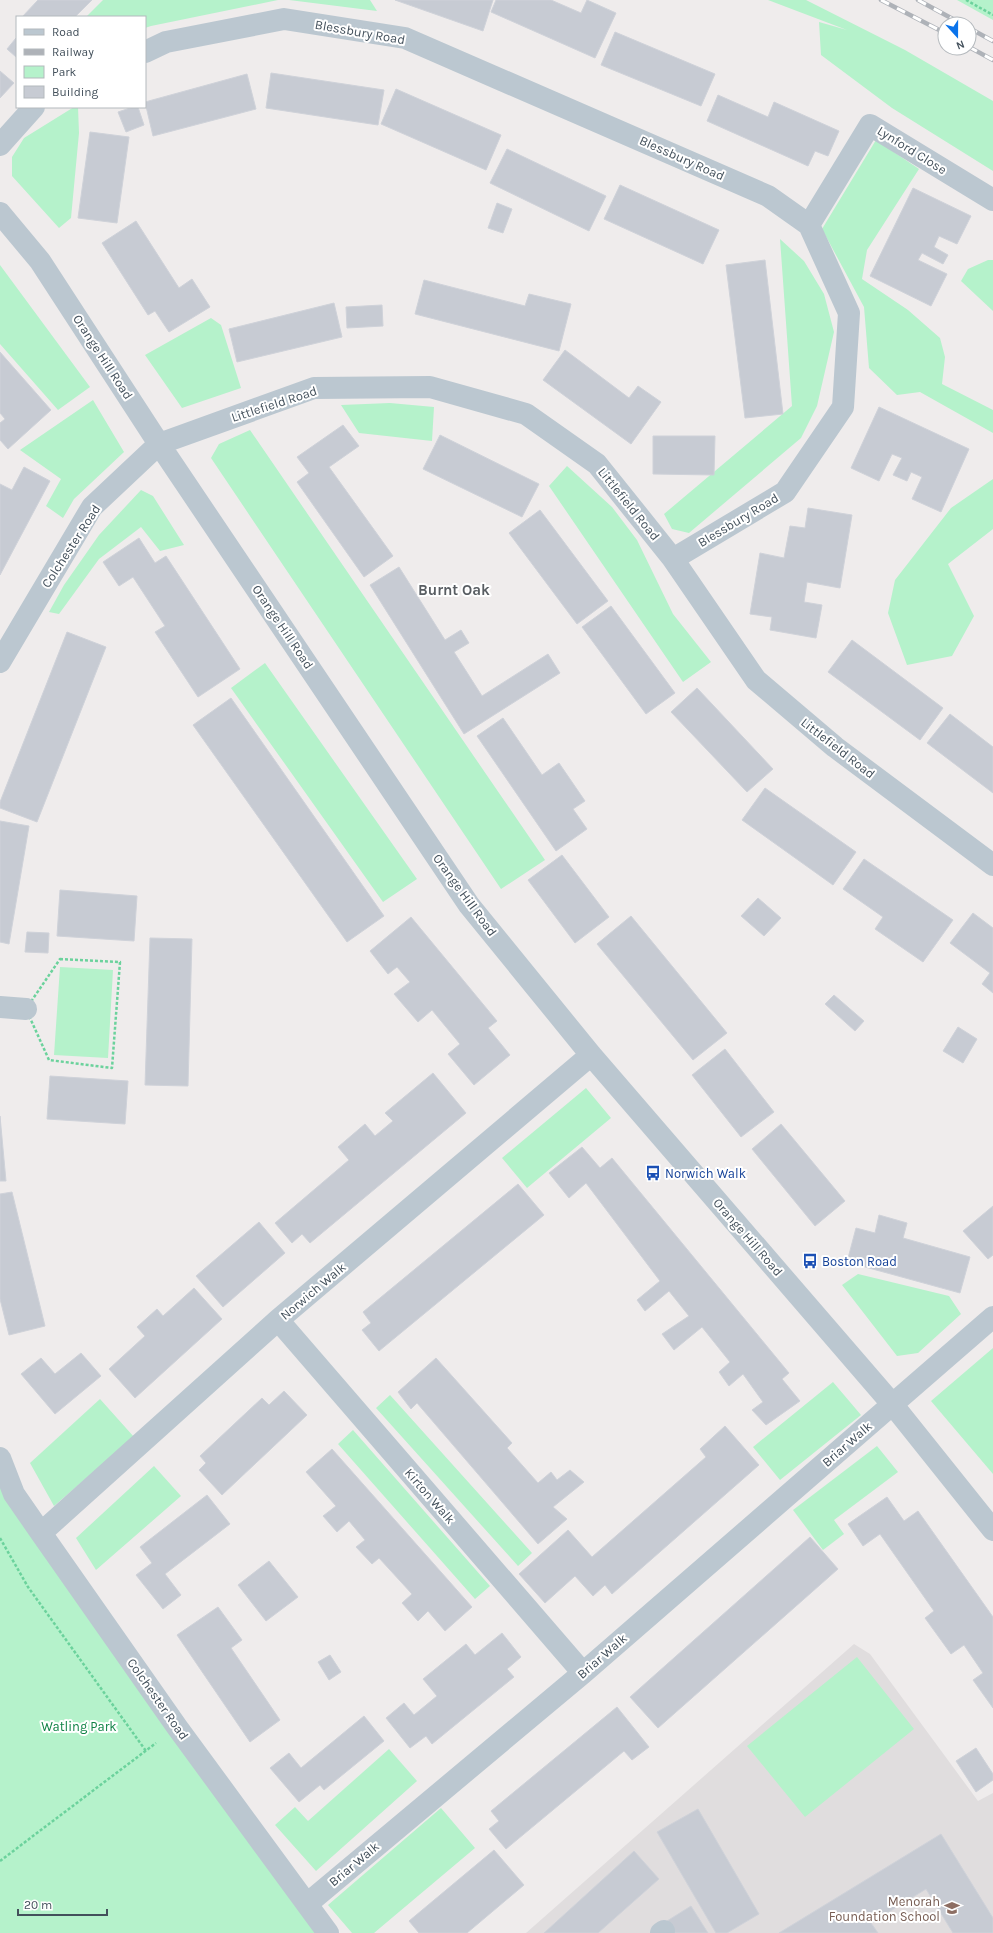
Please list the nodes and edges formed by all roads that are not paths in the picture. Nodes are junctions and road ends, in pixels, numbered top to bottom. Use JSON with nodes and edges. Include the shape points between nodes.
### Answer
{"nodes":[{"id":1,"x":146,"y":52,"type":"edge"},
{"id":2,"x":33,"y":108,"type":"edge"},
{"id":3,"x":0,"y":145,"type":"edge"},
{"id":4,"x":993,"y":200,"type":"edge"},
{"id":5,"x":0,"y":213,"type":"edge"},
{"id":6,"x":809,"y":225,"type":"junction"},
{"id":7,"x":159,"y":444,"type":"junction"},
{"id":8,"x":673,"y":559,"type":"junction"},
{"id":9,"x":0,"y":662,"type":"edge"},
{"id":10,"x":993,"y":865,"type":"edge"},
{"id":11,"x":0,"y":1007,"type":"edge"},
{"id":12,"x":26,"y":1008,"type":"road end"},
{"id":13,"x":591,"y":1055,"type":"junction"},
{"id":14,"x":993,"y":1317,"type":"edge"},
{"id":15,"x":278,"y":1320,"type":"junction"},
{"id":16,"x":893,"y":1405,"type":"junction"},
{"id":17,"x":0,"y":1458,"type":"edge"},
{"id":18,"x":993,"y":1530,"type":"edge"},
{"id":19,"x":40,"y":1533,"type":"junction"},
{"id":20,"x":583,"y":1673,"type":"junction"},
{"id":21,"x":307,"y":1904,"type":"junction"},
{"id":22,"x":328,"y":1933,"type":"edge"}],
"edges":[{"from":1,"to":6,"type":"street","name":"Blessbury Road","via":[[166,42],[284,19],[405,38],[768,196]]},
{"from":2,"to":3,"type":"street"},
{"from":4,"to":6,"type":"street","name":"Lynford Close","via":[[870,124]]},
{"from":5,"to":7,"type":"street","name":"Orange Hill Road","via":[[40,260]]},
{"from":6,"to":8,"type":"street","name":"Blessbury Road","via":[[849,313],[843,407],[784,492]]},
{"from":7,"to":8,"type":"street","name":"Littlefield Road","via":[[314,388],[430,387],[526,414],[597,464]]},
{"from":7,"to":9,"type":"street","name":"Colchester Road","via":[[92,507]]},
{"from":7,"to":13,"type":"street","name":"Orange Hill Road","via":[[470,905]]},
{"from":8,"to":10,"type":"street","name":"Littlefield Road","via":[[756,680],[835,747]]},
{"from":11,"to":12,"type":"street"},
{"from":13,"to":15,"type":"street","name":"Norwich Walk"},
{"from":13,"to":16,"type":"street","name":"Orange Hill Road"},
{"from":14,"to":16,"type":"street"},
{"from":15,"to":19,"type":"street","name":"Norwich Walk"},
{"from":15,"to":20,"type":"street","name":"Kirton Walk"},
{"from":16,"to":18,"type":"street","name":"Orange Hill Road"},
{"from":16,"to":20,"type":"street","name":"Briar Walk"},
{"from":17,"to":19,"type":"street","name":"Colchester Road","via":[[14,1494]]},
{"from":19,"to":21,"type":"street","name":"Colchester Road","via":[[177,1727]]},
{"from":20,"to":21,"type":"street","name":"Briar Walk"},
{"from":21,"to":22,"type":"street","name":"Colchester Road"}]}
